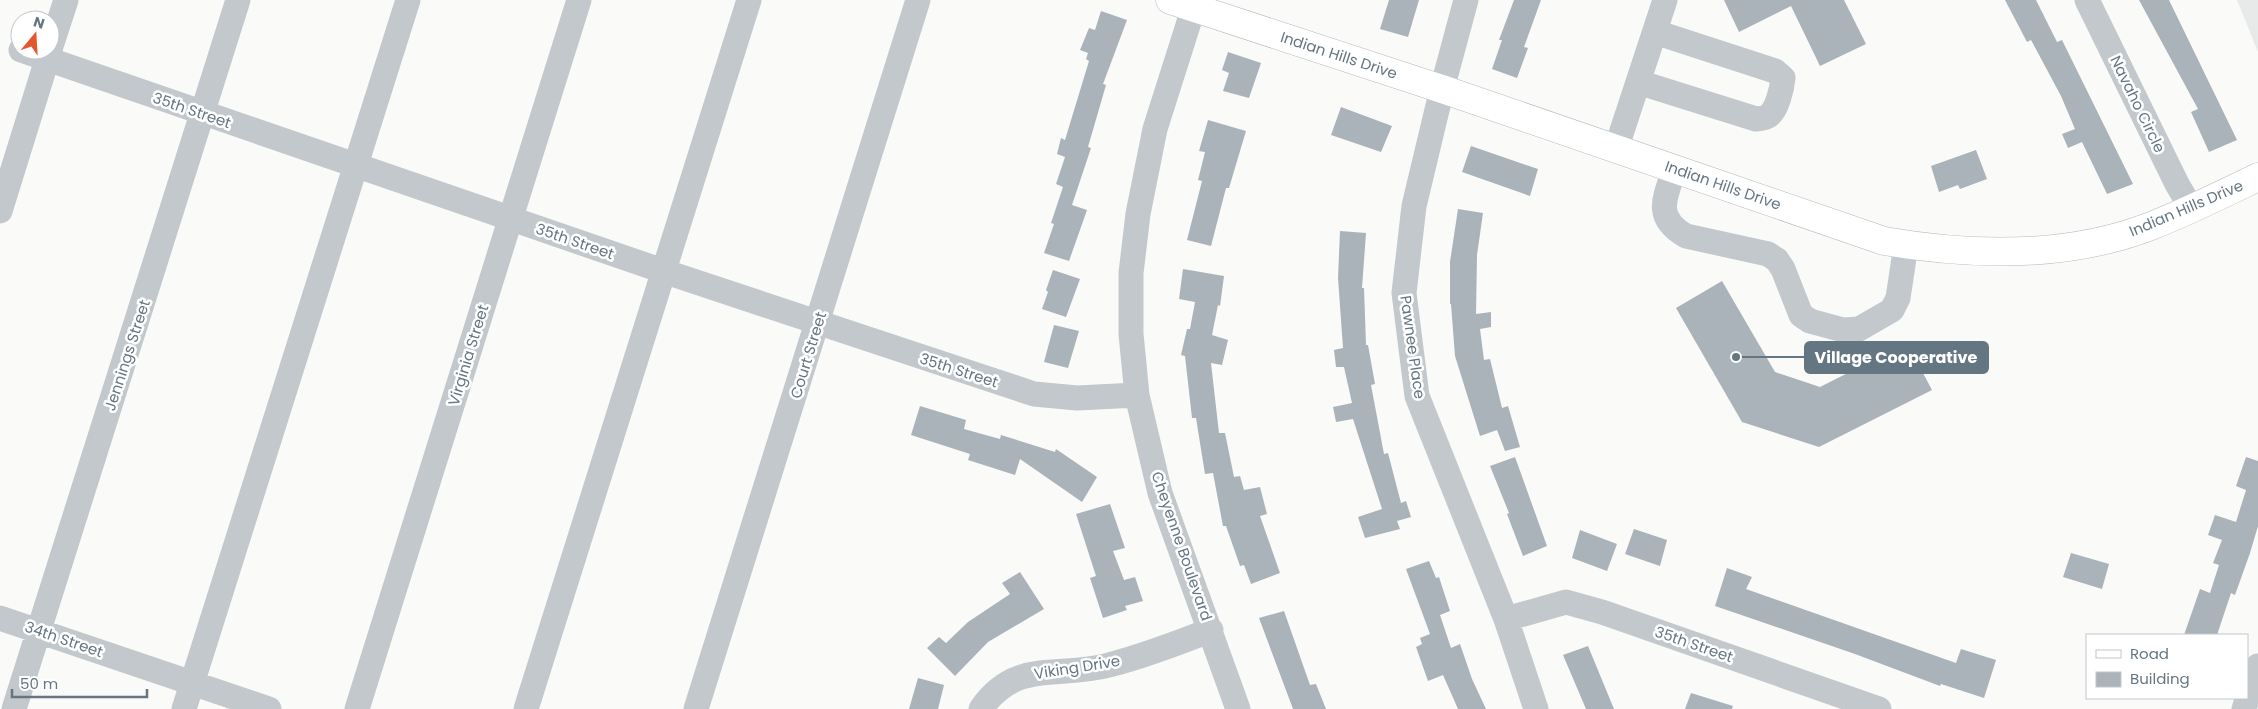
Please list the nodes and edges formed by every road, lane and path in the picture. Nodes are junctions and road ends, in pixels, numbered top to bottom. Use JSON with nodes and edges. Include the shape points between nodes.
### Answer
{"nodes":[{"id":1,"x":66,"y":0,"type":"edge"},
{"id":2,"x":238,"y":0,"type":"edge"},
{"id":3,"x":408,"y":0,"type":"edge"},
{"id":4,"x":579,"y":0,"type":"edge"},
{"id":5,"x":748,"y":0,"type":"edge"},
{"id":6,"x":918,"y":0,"type":"edge"},
{"id":7,"x":1466,"y":0,"type":"edge"},
{"id":8,"x":1665,"y":0,"type":"edge"},
{"id":9,"x":2088,"y":0,"type":"edge"},
{"id":10,"x":1186,"y":3,"type":"edge"},
{"id":11,"x":60,"y":19,"type":"edge"},
{"id":12,"x":1655,"y":32,"type":"junction"},
{"id":13,"x":60,"y":57,"type":"edge"},
{"id":14,"x":47,"y":60,"type":"edge"},
{"id":15,"x":1638,"y":82,"type":"junction"},
{"id":16,"x":1442,"y":89,"type":"junction"},
{"id":17,"x":203,"y":113,"type":"junction"},
{"id":18,"x":1616,"y":149,"type":"junction"},
{"id":19,"x":356,"y":165,"type":"junction"},
{"id":20,"x":1675,"y":169,"type":"junction"},
{"id":21,"x":2258,"y":177,"type":"edge"},
{"id":22,"x":2191,"y":208,"type":"junction"},
{"id":23,"x":0,"y":211,"type":"edge"},
{"id":24,"x":510,"y":218,"type":"junction"},
{"id":25,"x":1906,"y":244,"type":"junction"},
{"id":26,"x":663,"y":271,"type":"junction"},
{"id":27,"x":818,"y":323,"type":"junction"},
{"id":28,"x":1137,"y":395,"type":"junction"},
{"id":29,"x":0,"y":618,"type":"edge"},
{"id":30,"x":1506,"y":619,"type":"junction"},
{"id":31,"x":40,"y":630,"type":"junction"},
{"id":32,"x":1211,"y":630,"type":"junction"},
{"id":33,"x":2258,"y":666,"type":"edge"},
{"id":34,"x":193,"y":684,"type":"junction"},
{"id":35,"x":2248,"y":697,"type":"edge"},
{"id":36,"x":14,"y":709,"type":"edge"},
{"id":37,"x":184,"y":709,"type":"edge"},
{"id":38,"x":269,"y":709,"type":"edge"},
{"id":39,"x":356,"y":709,"type":"edge"},
{"id":40,"x":526,"y":709,"type":"edge"},
{"id":41,"x":696,"y":709,"type":"edge"},
{"id":42,"x":981,"y":709,"type":"edge"},
{"id":43,"x":1238,"y":709,"type":"edge"},
{"id":44,"x":1536,"y":709,"type":"edge"},
{"id":45,"x":1879,"y":709,"type":"edge"}],
"edges":[{"from":1,"to":11,"type":"street"},
{"from":2,"to":17,"type":"street","name":"Jennings Street"},
{"from":3,"to":19,"type":"street"},
{"from":4,"to":24,"type":"street","name":"Virginia Street"},
{"from":5,"to":26,"type":"street"},
{"from":6,"to":27,"type":"street","name":"Court Street"},
{"from":7,"to":16,"type":"street","name":"Pawnee Place"},
{"from":8,"to":12,"type":"street"},
{"from":9,"to":22,"type":"street","name":"Navaho Circle"},
{"from":10,"to":16,"type":"main road","name":"Indian Hills Drive"},
{"from":10,"to":28,"type":"street","name":"Cheyenne Boulevard","via":[[1154,129],[1138,214],[1131,273]]},
{"from":12,"to":15,"type":"street"},
{"from":12,"to":15,"type":"street","via":[[1780,73],[1783,83],[1773,111],[1764,118],[1748,117]]},
{"from":13,"to":17,"type":"street","name":"35th Street"},
{"from":14,"to":23,"type":"street"},
{"from":15,"to":18,"type":"street"},
{"from":16,"to":18,"type":"main road","name":"Indian Hills Drive"},
{"from":16,"to":30,"type":"street","name":"Pawnee Place","via":[[1414,206],[1404,293],[1417,396]]},
{"from":17,"to":19,"type":"street","name":"35th Street"},
{"from":17,"to":31,"type":"street","name":"Jennings Street"},
{"from":18,"to":20,"type":"main road","name":"Indian Hills Drive"},
{"from":19,"to":24,"type":"street","name":"35th Street"},
{"from":19,"to":34,"type":"street"},
{"from":20,"to":25,"type":"main road","name":"Indian Hills Drive","via":[[1884,240]]},
{"from":20,"to":25,"type":"street","via":[[1662,205],[1666,216],[1680,232],[1768,254],[1777,260],[1801,315],[1817,324],[1843,330],[1859,329],[1892,310],[1898,298]]},
{"from":21,"to":22,"type":"main road","name":"Indian Hills Drive"},
{"from":22,"to":25,"type":"main road","name":"Indian Hills Drive","via":[[2150,226],[2095,242],[2053,249],[2007,253]]},
{"from":24,"to":26,"type":"street","name":"35th Street"},
{"from":24,"to":39,"type":"street","name":"Virginia Street"},
{"from":26,"to":27,"type":"street","name":"35th Street"},
{"from":26,"to":40,"type":"street"},
{"from":27,"to":28,"type":"street","name":"35th Street","via":[[1034,394],[1077,398]]},
{"from":27,"to":41,"type":"street","name":"Court Street"},
{"from":28,"to":32,"type":"street","name":"Cheyenne Boulevard","via":[[1160,493]]},
{"from":29,"to":31,"type":"street","name":"34th Street"},
{"from":30,"to":44,"type":"street","name":"Pawnee Place"},
{"from":30,"to":45,"type":"street","name":"35th Street","via":[[1566,602]]},
{"from":31,"to":34,"type":"street","name":"34th Street"},
{"from":31,"to":36,"type":"street","name":"Jennings Street"},
{"from":32,"to":42,"type":"street","name":"Viking Drive","via":[[1107,666],[1023,675],[997,689]]},
{"from":32,"to":43,"type":"street","name":"Cheyenne Boulevard"},
{"from":33,"to":35,"type":"street"},
{"from":34,"to":37,"type":"street"},
{"from":34,"to":38,"type":"street","name":"34th Street"}]}
